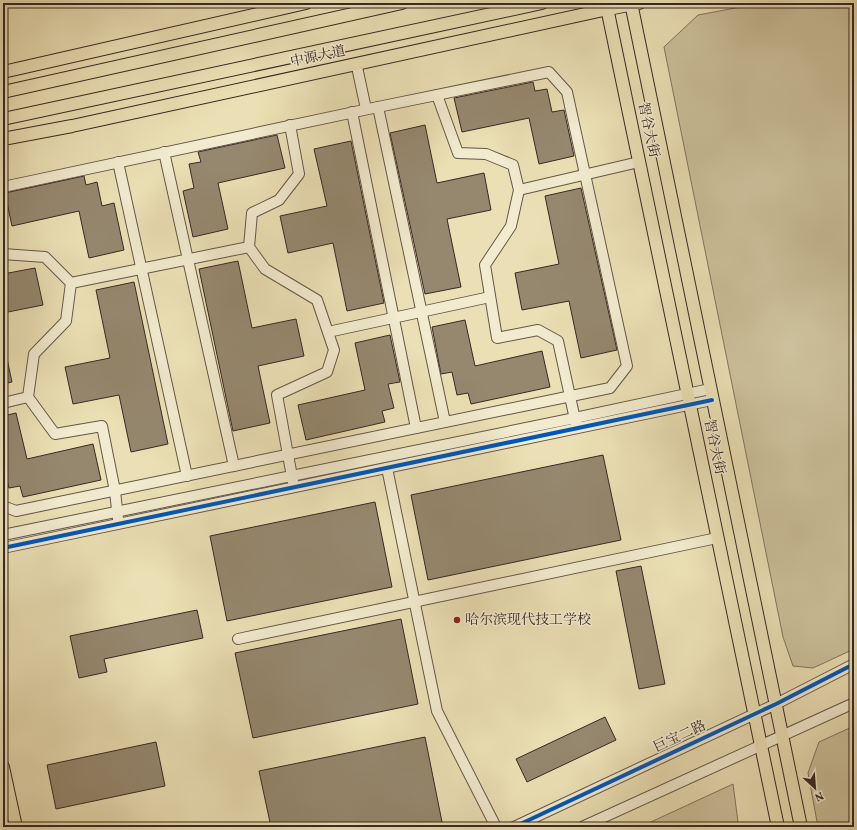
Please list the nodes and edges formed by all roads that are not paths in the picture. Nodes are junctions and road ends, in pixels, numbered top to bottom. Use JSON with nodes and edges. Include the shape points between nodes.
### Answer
{"nodes":[{"id":1,"x":306,"y":3,"type":"edge"},
{"id":2,"x":402,"y":3,"type":"edge"},
{"id":3,"x":542,"y":3,"type":"edge"},
{"id":4,"x":634,"y":3,"type":"edge"},
{"id":5,"x":607,"y":6,"type":"edge"},
{"id":6,"x":357,"y":67,"type":"dead end"},
{"id":7,"x":3,"y":72,"type":"edge"},
{"id":8,"x":3,"y":92,"type":"edge"},
{"id":9,"x":437,"y":95,"type":"junction"},
{"id":10,"x":378,"y":106,"type":"junction"},
{"id":11,"x":366,"y":109,"type":"junction"},
{"id":12,"x":352,"y":112,"type":"junction"},
{"id":13,"x":3,"y":119,"type":"edge"},
{"id":14,"x":290,"y":125,"type":"junction"},
{"id":15,"x":3,"y":139,"type":"edge"},
{"id":16,"x":164,"y":152,"type":"junction"},
{"id":17,"x":118,"y":162,"type":"junction"},
{"id":18,"x":639,"y":162,"type":"junction"},
{"id":19,"x":585,"y":174,"type":"junction"},
{"id":20,"x":3,"y":187,"type":"edge"},
{"id":21,"x":519,"y":190,"type":"junction"},
{"id":22,"x":249,"y":247,"type":"junction"},
{"id":23,"x":3,"y":254,"type":"edge"},
{"id":24,"x":188,"y":259,"type":"junction"},
{"id":25,"x":141,"y":269,"type":"junction"},
{"id":26,"x":71,"y":284,"type":"junction"},
{"id":27,"x":490,"y":297,"type":"junction"},
{"id":28,"x":422,"y":312,"type":"junction"},
{"id":29,"x":394,"y":318,"type":"junction"},
{"id":30,"x":328,"y":332,"type":"junction"},
{"id":31,"x":711,"y":394,"type":"junction"},
{"id":32,"x":570,"y":396,"type":"junction"},
{"id":33,"x":28,"y":397,"type":"junction"},
{"id":34,"x":689,"y":400,"type":"junction"},
{"id":35,"x":3,"y":403,"type":"edge"},
{"id":36,"x":445,"y":422,"type":"junction"},
{"id":37,"x":576,"y":423,"type":"junction"},
{"id":38,"x":416,"y":428,"type":"junction"},
{"id":39,"x":288,"y":455,"type":"junction"},
{"id":40,"x":234,"y":466,"type":"junction"},
{"id":41,"x":387,"y":468,"type":"junction"},
{"id":42,"x":187,"y":476,"type":"junction"},
{"id":43,"x":292,"y":477,"type":"junction"},
{"id":44,"x":294,"y":488,"type":"junction"},
{"id":45,"x":115,"y":491,"type":"junction"},
{"id":46,"x":3,"y":506,"type":"edge"},
{"id":47,"x":117,"y":512,"type":"junction"},
{"id":48,"x":119,"y":524,"type":"junction"},
{"id":49,"x":3,"y":535,"type":"edge"},
{"id":50,"x":717,"y":538,"type":"junction"},
{"id":51,"x":3,"y":548,"type":"edge"},
{"id":52,"x":415,"y":602,"type":"junction"},
{"id":53,"x":238,"y":639,"type":"dead end"},
{"id":54,"x":854,"y":664,"type":"edge"},
{"id":55,"x":854,"y":703,"type":"edge"},
{"id":56,"x":776,"y":704,"type":"junction"},
{"id":57,"x":754,"y":714,"type":"junction"},
{"id":58,"x":782,"y":736,"type":"junction"},
{"id":59,"x":760,"y":745,"type":"junction"},
{"id":60,"x":3,"y":767,"type":"edge"},
{"id":61,"x":16,"y":827,"type":"edge"},
{"id":62,"x":496,"y":827,"type":"edge"},
{"id":63,"x":514,"y":827,"type":"edge"},
{"id":64,"x":582,"y":827,"type":"edge"},
{"id":65,"x":778,"y":827,"type":"edge"},
{"id":66,"x":801,"y":827,"type":"edge"}],
"edges":[{"from":1,"to":7,"type":"main road"},
{"from":2,"to":8,"type":"main road"},
{"from":3,"to":13,"type":"main road","name":"中源大道"},
{"from":4,"to":5,"type":"main road","name":"中源大道"},
{"from":4,"to":31,"type":"main road","name":"智谷大街"},
{"from":5,"to":15,"type":"main road","name":"中源大道","via":[[72,126]]},
{"from":5,"to":18,"type":"main road","name":"智谷大街"},
{"from":6,"to":11,"type":"street"},
{"from":9,"to":10,"type":"street"},
{"from":9,"to":19,"type":"street","via":[[549,72],[567,92]]},
{"from":9,"to":21,"type":"street","via":[[458,153],[486,154],[513,165]]},
{"from":10,"to":11,"type":"street"},
{"from":10,"to":28,"type":"street"},
{"from":11,"to":12,"type":"street"},
{"from":12,"to":14,"type":"street"},
{"from":12,"to":29,"type":"street"},
{"from":14,"to":16,"type":"street"},
{"from":14,"to":22,"type":"street","via":[[299,174],[279,200],[252,213]]},
{"from":16,"to":17,"type":"street"},
{"from":16,"to":24,"type":"street"},
{"from":17,"to":20,"type":"street"},
{"from":17,"to":25,"type":"street"},
{"from":18,"to":19,"type":"street"},
{"from":18,"to":34,"type":"main road","name":"智谷大街"},
{"from":19,"to":21,"type":"street"},
{"from":19,"to":32,"type":"street","via":[[627,366],[610,388]]},
{"from":21,"to":27,"type":"street","via":[[511,226],[485,264]]},
{"from":22,"to":24,"type":"street"},
{"from":22,"to":30,"type":"street","via":[[265,269],[317,300]]},
{"from":23,"to":26,"type":"street","via":[[45,257]]},
{"from":24,"to":25,"type":"street"},
{"from":24,"to":40,"type":"street"},
{"from":25,"to":26,"type":"street"},
{"from":25,"to":42,"type":"street"},
{"from":26,"to":33,"type":"street","via":[[66,321],[34,354]]},
{"from":27,"to":28,"type":"street"},
{"from":27,"to":32,"type":"street","via":[[497,338],[538,330],[558,341]]},
{"from":28,"to":29,"type":"street"},
{"from":28,"to":36,"type":"street"},
{"from":29,"to":30,"type":"street"},
{"from":29,"to":38,"type":"street"},
{"from":30,"to":39,"type":"street","via":[[334,350],[327,372],[277,395]]},
{"from":31,"to":34,"type":"street"},
{"from":31,"to":56,"type":"main road","name":"智谷大街"},
{"from":32,"to":36,"type":"street"},
{"from":32,"to":37,"type":"street"},
{"from":33,"to":35,"type":"street"},
{"from":33,"to":45,"type":"street","via":[[55,434],[102,426]]},
{"from":34,"to":37,"type":"street"},
{"from":34,"to":50,"type":"main road","name":"智谷大街"},
{"from":36,"to":38,"type":"street"},
{"from":37,"to":41,"type":"street"},
{"from":37,"to":43,"type":"street"},
{"from":38,"to":39,"type":"street"},
{"from":39,"to":40,"type":"street"},
{"from":39,"to":43,"type":"street"},
{"from":40,"to":42,"type":"street"},
{"from":41,"to":44,"type":"street"},
{"from":41,"to":52,"type":"street"},
{"from":42,"to":45,"type":"street"},
{"from":43,"to":44,"type":"street"},
{"from":43,"to":47,"type":"street"},
{"from":44,"to":48,"type":"street"},
{"from":45,"to":46,"type":"street","via":[[16,511]]},
{"from":45,"to":47,"type":"street"},
{"from":47,"to":48,"type":"street"},
{"from":47,"to":49,"type":"street"},
{"from":48,"to":51,"type":"street"},
{"from":50,"to":52,"type":"street"},
{"from":50,"to":57,"type":"main road","name":"智谷大街"},
{"from":52,"to":53,"type":"street"},
{"from":52,"to":62,"type":"street","via":[[437,711]]},
{"from":54,"to":56,"type":"street","name":"巨宝二路"},
{"from":55,"to":58,"type":"street"},
{"from":56,"to":57,"type":"street","name":"巨宝二路"},
{"from":56,"to":58,"type":"main road","name":"智谷大街"},
{"from":57,"to":59,"type":"main road","name":"智谷大街"},
{"from":57,"to":63,"type":"street","name":"巨宝二路"},
{"from":58,"to":59,"type":"street"},
{"from":58,"to":66,"type":"main road","name":"智谷大街"},
{"from":59,"to":64,"type":"street"},
{"from":59,"to":65,"type":"main road","name":"智谷大街"},
{"from":60,"to":61,"type":"main road"}]}
